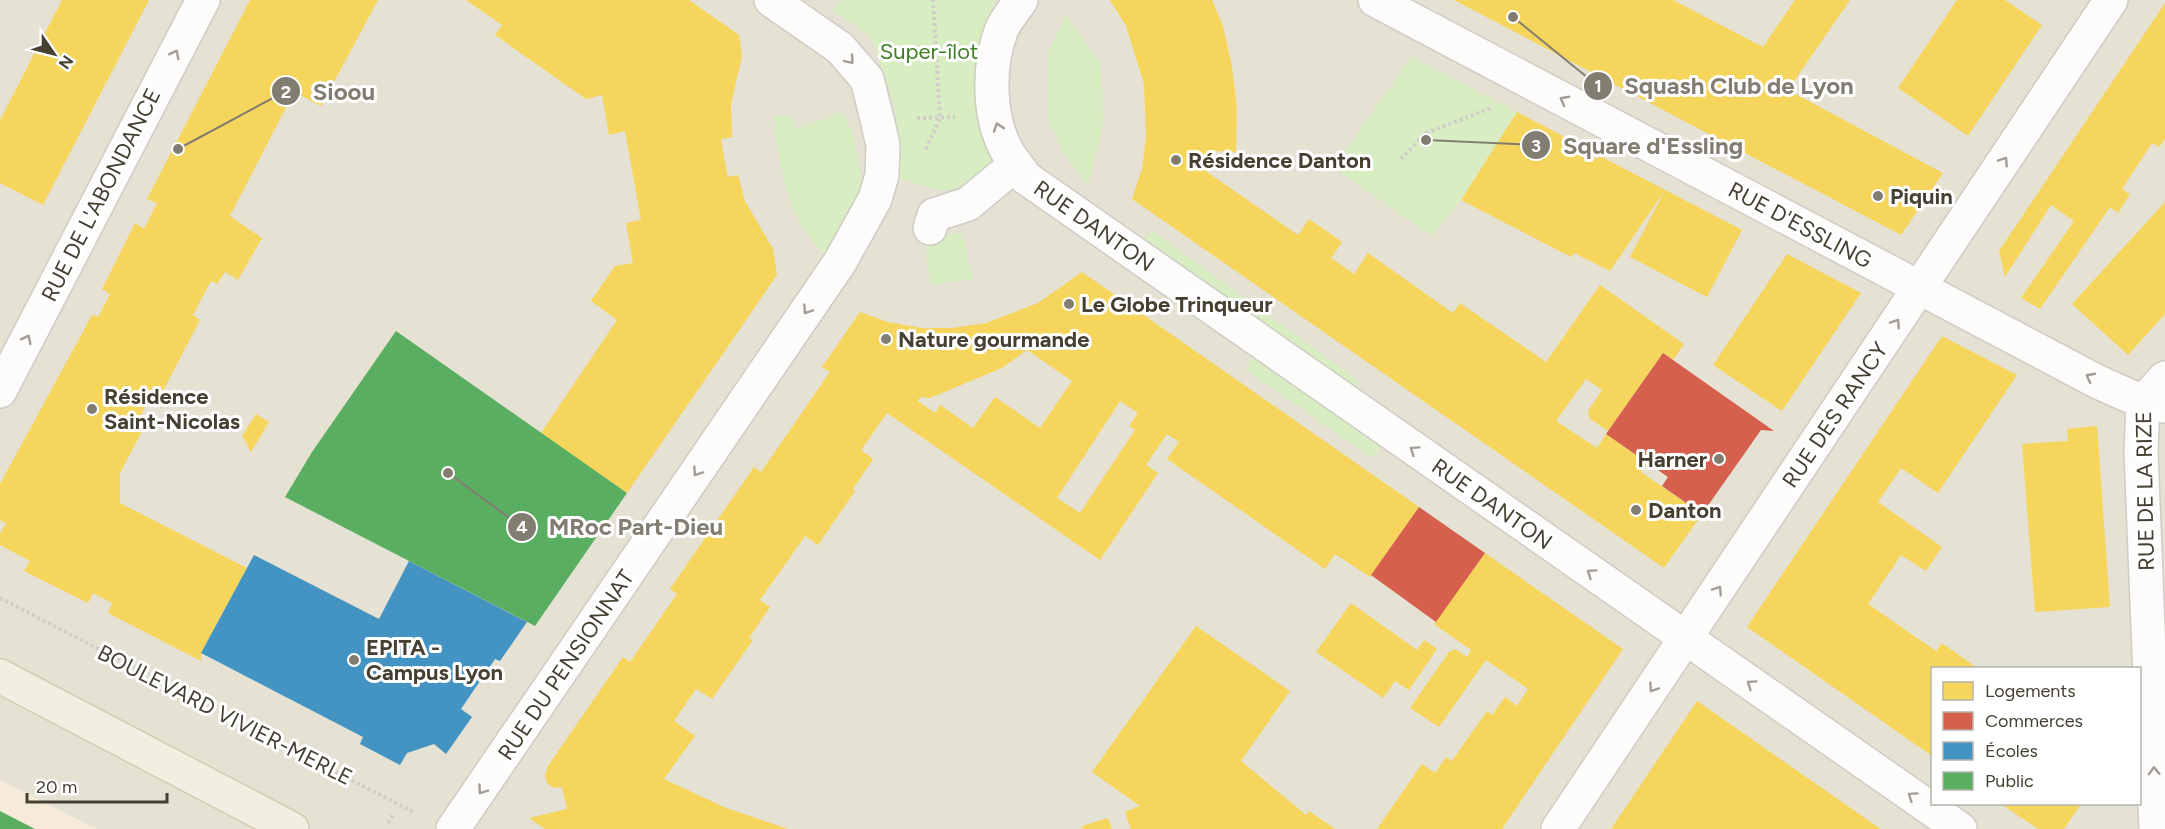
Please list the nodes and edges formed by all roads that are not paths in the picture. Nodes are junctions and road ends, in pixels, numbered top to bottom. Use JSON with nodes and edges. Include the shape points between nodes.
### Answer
{"nodes":[{"id":1,"x":203,"y":0,"type":"edge"},
{"id":2,"x":771,"y":0,"type":"edge"},
{"id":3,"x":1021,"y":0,"type":"edge"},
{"id":4,"x":1375,"y":0,"type":"edge"},
{"id":5,"x":2111,"y":0,"type":"edge"},
{"id":6,"x":1021,"y":171,"type":"junction"},
{"id":7,"x":930,"y":228,"type":"dead end"},
{"id":8,"x":1920,"y":288,"type":"junction"},
{"id":9,"x":2165,"y":378,"type":"edge"},
{"id":10,"x":0,"y":391,"type":"edge"},
{"id":11,"x":2154,"y":404,"type":"edge"},
{"id":12,"x":2154,"y":507,"type":"edge"},
{"id":13,"x":1685,"y":639,"type":"junction"},
{"id":14,"x":0,"y":676,"type":"edge"},
{"id":15,"x":292,"y":829,"type":"edge"},
{"id":16,"x":453,"y":829,"type":"edge"},
{"id":17,"x":1558,"y":829,"type":"edge"},
{"id":18,"x":1960,"y":829,"type":"edge"},
{"id":19,"x":2156,"y":829,"type":"edge"}],
"edges":[{"from":10,"to":1,"type":"street","name":"RUE DE L'ABONDANCE","one_way":true},
{"from":2,"to":16,"type":"street","name":"RUE DU PENSIONNAT","one_way":true,"via":[[840,48],[867,79],[883,145],[882,176],[875,199],[840,262]]},
{"from":6,"to":3,"type":"street","one_way":true,"via":[[1006,150],[994,116],[992,87],[1001,29]]},
{"from":8,"to":4,"type":"street","name":"RUE D'ESSLING","one_way":true},
{"from":8,"to":5,"type":"street","name":"RUE DES RANCY","one_way":true},
{"from":6,"to":7,"type":"street","via":[[968,204],[934,215]]},
{"from":13,"to":6,"type":"street","name":"RUE DANTON","one_way":true},
{"from":11,"to":8,"type":"street","name":"RUE D'ESSLING","one_way":true,"via":[[2098,382]]},
{"from":13,"to":8,"type":"street","name":"RUE DES RANCY","one_way":true},
{"from":9,"to":11,"type":"street","name":"RUE DE LA RIZE"},
{"from":11,"to":12,"type":"street","name":"RUE DE LA RIZE"},
{"from":19,"to":12,"type":"street","name":"RUE DE LA RIZE","one_way":true},
{"from":13,"to":17,"type":"street","name":"RUE DES RANCY","one_way":true},
{"from":18,"to":13,"type":"street","name":"RUE DANTON","one_way":true},
{"from":14,"to":15,"type":"main road"}]}
